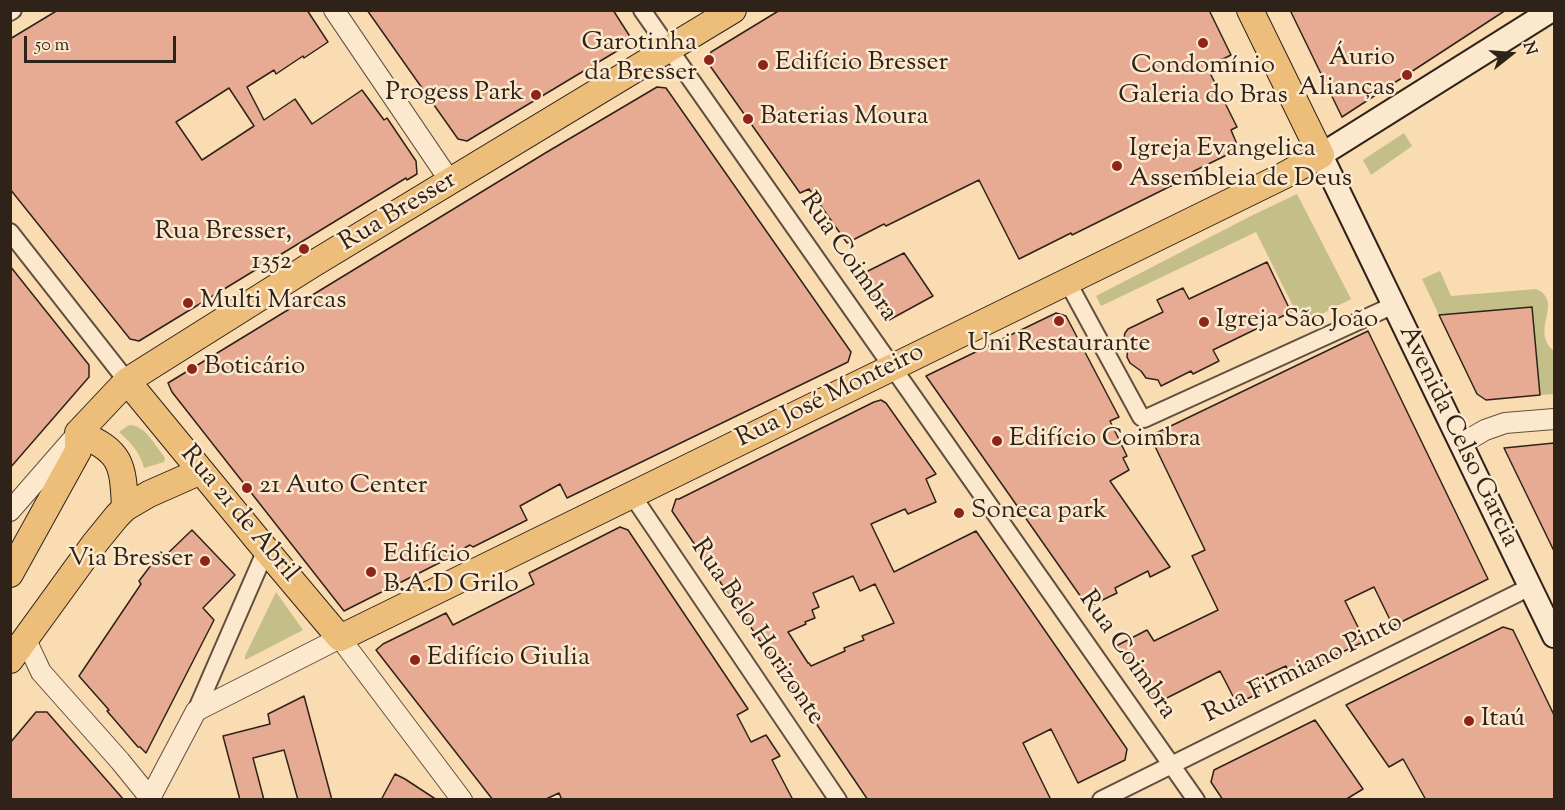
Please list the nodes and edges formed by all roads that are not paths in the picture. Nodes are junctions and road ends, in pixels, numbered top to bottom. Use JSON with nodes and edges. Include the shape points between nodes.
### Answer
{"nodes":[{"id":1,"x":334,"y":10,"type":"edge"},
{"id":2,"x":642,"y":10,"type":"edge"},
{"id":3,"x":733,"y":10,"type":"edge"},
{"id":4,"x":1250,"y":10,"type":"edge"},
{"id":5,"x":1552,"y":10,"type":"edge"},
{"id":6,"x":669,"y":49,"type":"junction"},
{"id":7,"x":1321,"y":155,"type":"junction"},
{"id":8,"x":450,"y":181,"type":"junction"},
{"id":9,"x":10,"y":232,"type":"edge"},
{"id":10,"x":1067,"y":281,"type":"junction"},
{"id":11,"x":1394,"y":305,"type":"junction"},
{"id":12,"x":893,"y":367,"type":"junction"},
{"id":13,"x":127,"y":381,"type":"junction"},
{"id":14,"x":1554,"y":419,"type":"edge"},
{"id":15,"x":78,"y":433,"type":"junction"},
{"id":16,"x":1461,"y":444,"type":"junction"},
{"id":17,"x":201,"y":471,"type":"junction"},
{"id":18,"x":632,"y":495,"type":"junction"},
{"id":19,"x":124,"y":508,"type":"junction"},
{"id":20,"x":10,"y":511,"type":"edge"},
{"id":21,"x":266,"y":550,"type":"junction"},
{"id":22,"x":10,"y":574,"type":"edge"},
{"id":23,"x":1530,"y":587,"type":"junction"},
{"id":24,"x":1554,"y":636,"type":"edge"},
{"id":25,"x":340,"y":638,"type":"junction"},
{"id":26,"x":18,"y":650,"type":"edge"},
{"id":27,"x":10,"y":666,"type":"edge"},
{"id":28,"x":41,"y":672,"type":"junction"},
{"id":29,"x":196,"y":711,"type":"junction"},
{"id":30,"x":1171,"y":764,"type":"junction"},
{"id":31,"x":150,"y":799,"type":"edge"},
{"id":32,"x":462,"y":800,"type":"edge"},
{"id":33,"x":838,"y":800,"type":"edge"},
{"id":34,"x":1101,"y":800,"type":"edge"},
{"id":35,"x":1196,"y":800,"type":"edge"}],
"edges":[{"from":1,"to":8,"type":"street"},
{"from":2,"to":6,"type":"street","name":"Rua Coimbra"},
{"from":3,"to":6,"type":"main road","name":"Rua Bresser"},
{"from":4,"to":7,"type":"main road","name":"Avenida Celso Garcia"},
{"from":5,"to":7,"type":"main road"},
{"from":6,"to":8,"type":"main road","name":"Rua Bresser"},
{"from":6,"to":12,"type":"street","name":"Rua Coimbra"},
{"from":7,"to":10,"type":"main road","name":"Rua José Monteiro"},
{"from":7,"to":11,"type":"main road","name":"Avenida Celso Garcia"},
{"from":8,"to":13,"type":"main road","name":"Rua Bresser"},
{"from":9,"to":13,"type":"street","name":"Rua 21 de Abril"},
{"from":10,"to":11,"type":"street","via":[[1144,419]]},
{"from":10,"to":12,"type":"main road","name":"Rua José Monteiro"},
{"from":11,"to":16,"type":"main road","name":"Avenida Celso Garcia"},
{"from":12,"to":18,"type":"main road","name":"Rua José Monteiro"},
{"from":12,"to":30,"type":"street","name":"Rua Coimbra"},
{"from":13,"to":15,"type":"main road","name":"Rua Bresser"},
{"from":13,"to":17,"type":"main road","name":"Rua 21 de Abril"},
{"from":14,"to":16,"type":"street","via":[[1505,423]]},
{"from":15,"to":19,"type":"main road","via":[[104,445],[116,457],[124,479]]},
{"from":15,"to":20,"type":"street","name":"Rua Bresser"},
{"from":15,"to":22,"type":"main road","via":[[78,451]]},
{"from":16,"to":23,"type":"main road","name":"Avenida Celso Garcia"},
{"from":17,"to":19,"type":"main road"},
{"from":17,"to":21,"type":"main road","name":"Rua 21 de Abril"},
{"from":18,"to":25,"type":"main road","name":"Rua José Monteiro"},
{"from":18,"to":33,"type":"street","name":"Rua Belo Horizonte"},
{"from":19,"to":26,"type":"main road"},
{"from":21,"to":25,"type":"main road","name":"Rua 21 de Abril"},
{"from":21,"to":29,"type":"street"},
{"from":23,"to":24,"type":"main road","name":"Avenida Celso Garcia"},
{"from":23,"to":30,"type":"street","name":"Rua Firmiano Pinto"},
{"from":25,"to":29,"type":"street"},
{"from":25,"to":32,"type":"street","name":"Rua 21 de Abril"},
{"from":26,"to":28,"type":"street"},
{"from":27,"to":28,"type":"street"},
{"from":28,"to":31,"type":"street"},
{"from":29,"to":31,"type":"street"},
{"from":30,"to":34,"type":"street","name":"Rua Firmiano Pinto"},
{"from":30,"to":35,"type":"street","name":"Rua Coimbra"}]}
